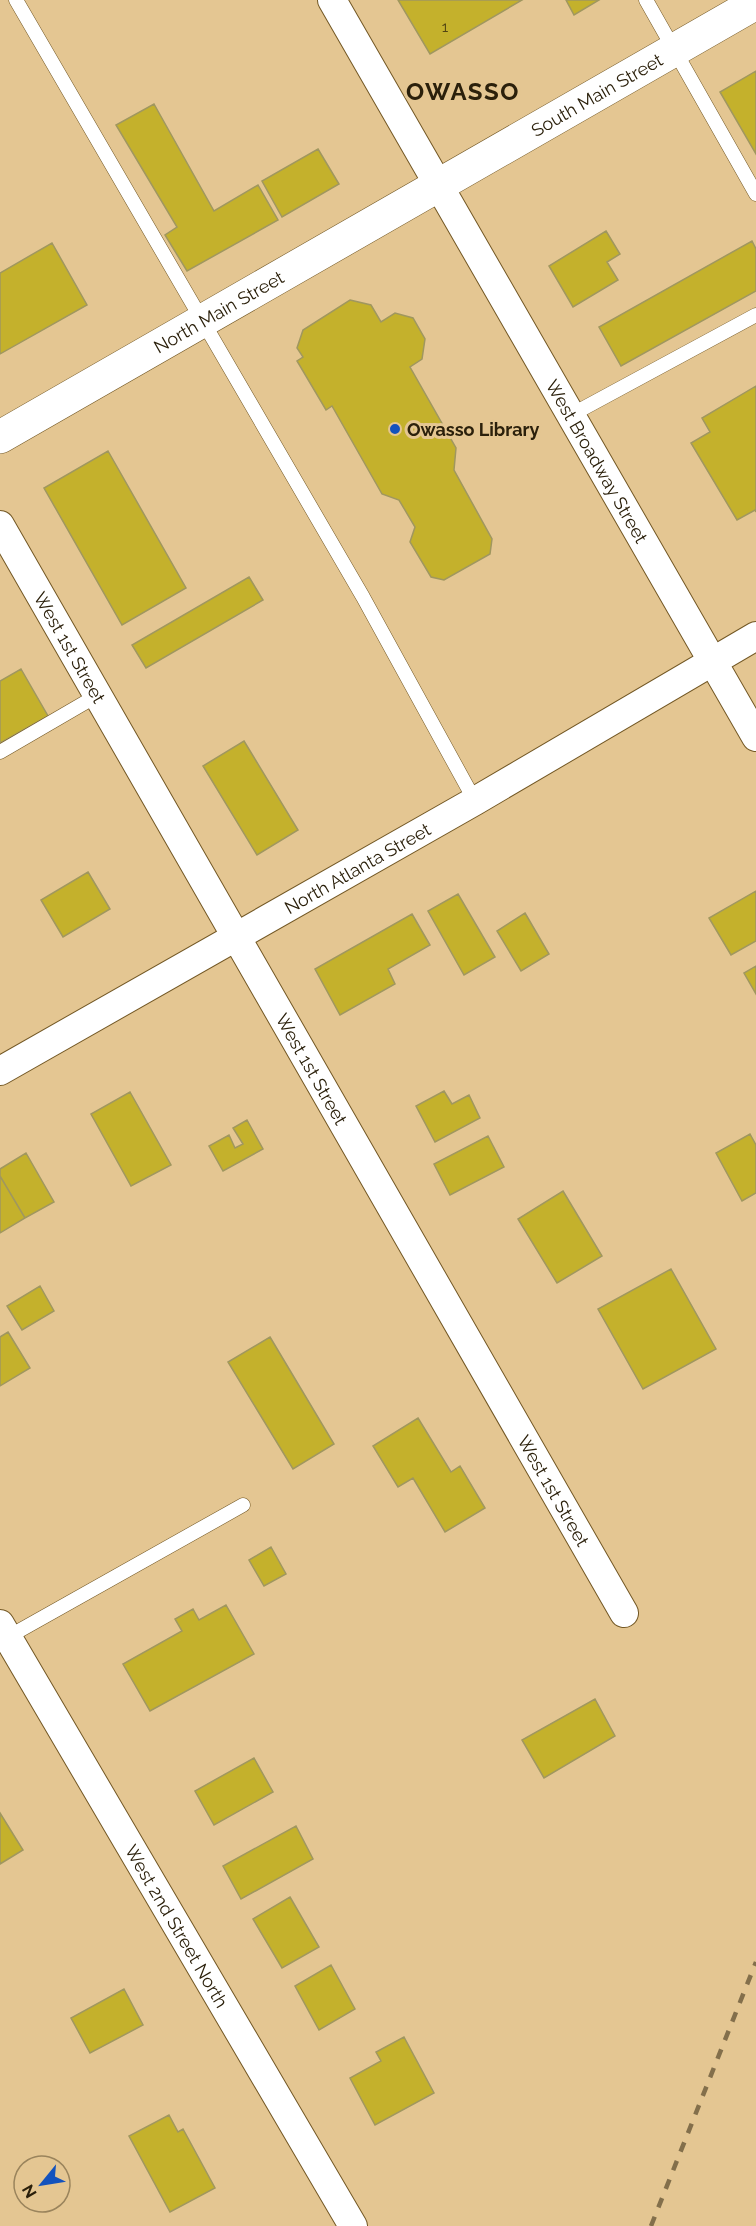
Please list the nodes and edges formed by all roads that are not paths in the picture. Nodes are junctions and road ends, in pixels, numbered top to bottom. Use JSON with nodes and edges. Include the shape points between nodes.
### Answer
{"nodes":[{"id":1,"x":16,"y":0,"type":"edge"},
{"id":2,"x":332,"y":0,"type":"edge"},
{"id":3,"x":646,"y":0,"type":"edge"},
{"id":4,"x":756,"y":3,"type":"edge"},
{"id":5,"x":675,"y":50,"type":"junction"},
{"id":6,"x":438,"y":186,"type":"junction"},
{"id":7,"x":756,"y":194,"type":"edge"},
{"id":8,"x":756,"y":315,"type":"edge"},
{"id":9,"x":202,"y":322,"type":"junction"},
{"id":10,"x":571,"y":415,"type":"junction"},
{"id":11,"x":0,"y":437,"type":"edge"},
{"id":12,"x":0,"y":525,"type":"edge"},
{"id":13,"x":756,"y":636,"type":"edge"},
{"id":14,"x":713,"y":660,"type":"junction"},
{"id":15,"x":98,"y":695,"type":"junction"},
{"id":16,"x":756,"y":737,"type":"edge"},
{"id":17,"x":0,"y":752,"type":"edge"},
{"id":18,"x":476,"y":801,"type":"junction"},
{"id":19,"x":234,"y":937,"type":"junction"},
{"id":20,"x":0,"y":1071,"type":"edge"},
{"id":21,"x":243,"y":1504,"type":"dead end"},
{"id":22,"x":624,"y":1613,"type":"dead end"},
{"id":23,"x":4,"y":1631,"type":"edge"},
{"id":24,"x":353,"y":2226,"type":"edge"}],
"edges":[{"from":1,"to":9,"type":"lane"},
{"from":2,"to":6,"type":"street","name":"West Broadway Street"},
{"from":3,"to":5,"type":"lane"},
{"from":4,"to":5,"type":"main road","name":"South Main Street"},
{"from":5,"to":6,"type":"main road","name":"South Main Street"},
{"from":5,"to":7,"type":"lane"},
{"from":6,"to":9,"type":"main road","name":"North Main Street"},
{"from":6,"to":10,"type":"street","name":"West Broadway Street"},
{"from":8,"to":10,"type":"lane"},
{"from":9,"to":11,"type":"main road","name":"North Main Street"},
{"from":9,"to":18,"type":"lane","via":[[363,597]]},
{"from":10,"to":14,"type":"street","name":"West Broadway Street"},
{"from":12,"to":15,"type":"street","name":"West 1st Street"},
{"from":13,"to":14,"type":"street","name":"North Atlanta Street"},
{"from":14,"to":16,"type":"street","name":"West Broadway Street"},
{"from":14,"to":18,"type":"street","name":"North Atlanta Street"},
{"from":15,"to":17,"type":"lane"},
{"from":15,"to":19,"type":"street","name":"West 1st Street"},
{"from":18,"to":19,"type":"street","name":"North Atlanta Street"},
{"from":19,"to":20,"type":"street","name":"North Atlanta Street"},
{"from":19,"to":22,"type":"street","name":"West 1st Street"},
{"from":21,"to":23,"type":"lane"},
{"from":23,"to":24,"type":"street","name":"West 2nd Street North"}]}
